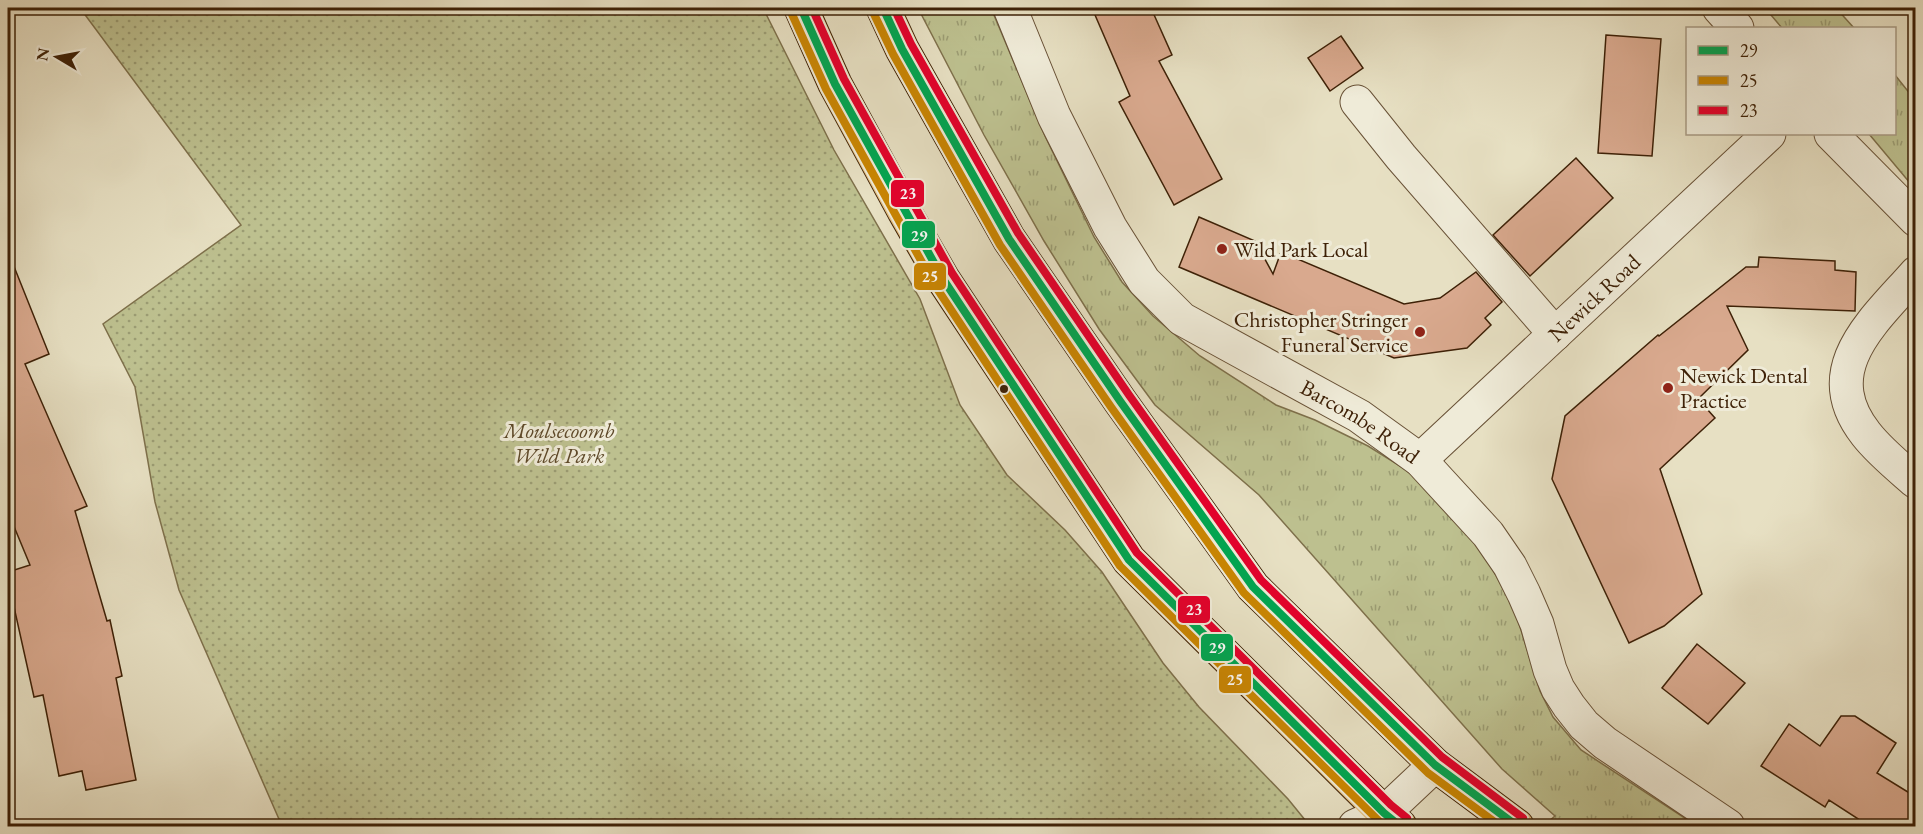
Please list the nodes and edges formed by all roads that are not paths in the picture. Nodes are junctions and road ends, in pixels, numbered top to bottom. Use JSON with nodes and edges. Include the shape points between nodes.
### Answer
{"nodes":[{"id":1,"x":801,"y":8,"type":"edge"},
{"id":2,"x":883,"y":8,"type":"edge"},
{"id":3,"x":1010,"y":8,"type":"edge"},
{"id":4,"x":1719,"y":8,"type":"edge"},
{"id":5,"x":1736,"y":27,"type":"edge"},
{"id":6,"x":1357,"y":102,"type":"dead end"},
{"id":7,"x":1768,"y":135,"type":"edge"},
{"id":8,"x":1832,"y":135,"type":"edge"},
{"id":9,"x":1916,"y":220,"type":"edge"},
{"id":10,"x":1916,"y":273,"type":"edge"},
{"id":11,"x":1555,"y":333,"type":"junction"},
{"id":12,"x":1420,"y":460,"type":"junction"},
{"id":13,"x":1916,"y":482,"type":"edge"},
{"id":14,"x":1435,"y":765,"type":"junction"},
{"id":15,"x":1392,"y":820,"type":"edge"},
{"id":16,"x":1355,"y":826,"type":"edge"},
{"id":17,"x":1516,"y":826,"type":"edge"},
{"id":18,"x":1728,"y":826,"type":"edge"}],
"edges":[{"from":1,"to":15,"type":"main road","via":[[835,84],[943,279],[1129,560]]},
{"from":2,"to":14,"type":"main road","via":[[1009,239],[1253,587]]},
{"from":3,"to":12,"type":"street","name":"Barcombe Road","via":[[1054,116],[1110,227],[1144,281],[1182,319],[1359,416]]},
{"from":4,"to":5,"type":"street"},
{"from":6,"to":11,"type":"street"},
{"from":7,"to":11,"type":"street","name":"Newick Road"},
{"from":8,"to":9,"type":"street"},
{"from":10,"to":13,"type":"street","via":[[1864,332],[1849,361],[1845,383],[1849,405],[1859,424]]},
{"from":11,"to":12,"type":"street","name":"Newick Road"},
{"from":12,"to":18,"type":"street","name":"Barcombe Road","via":[[1482,526],[1510,566],[1537,624],[1558,689],[1584,725]]},
{"from":14,"to":15,"type":"street"},
{"from":14,"to":17,"type":"main road"},
{"from":15,"to":16,"type":"street"}]}
